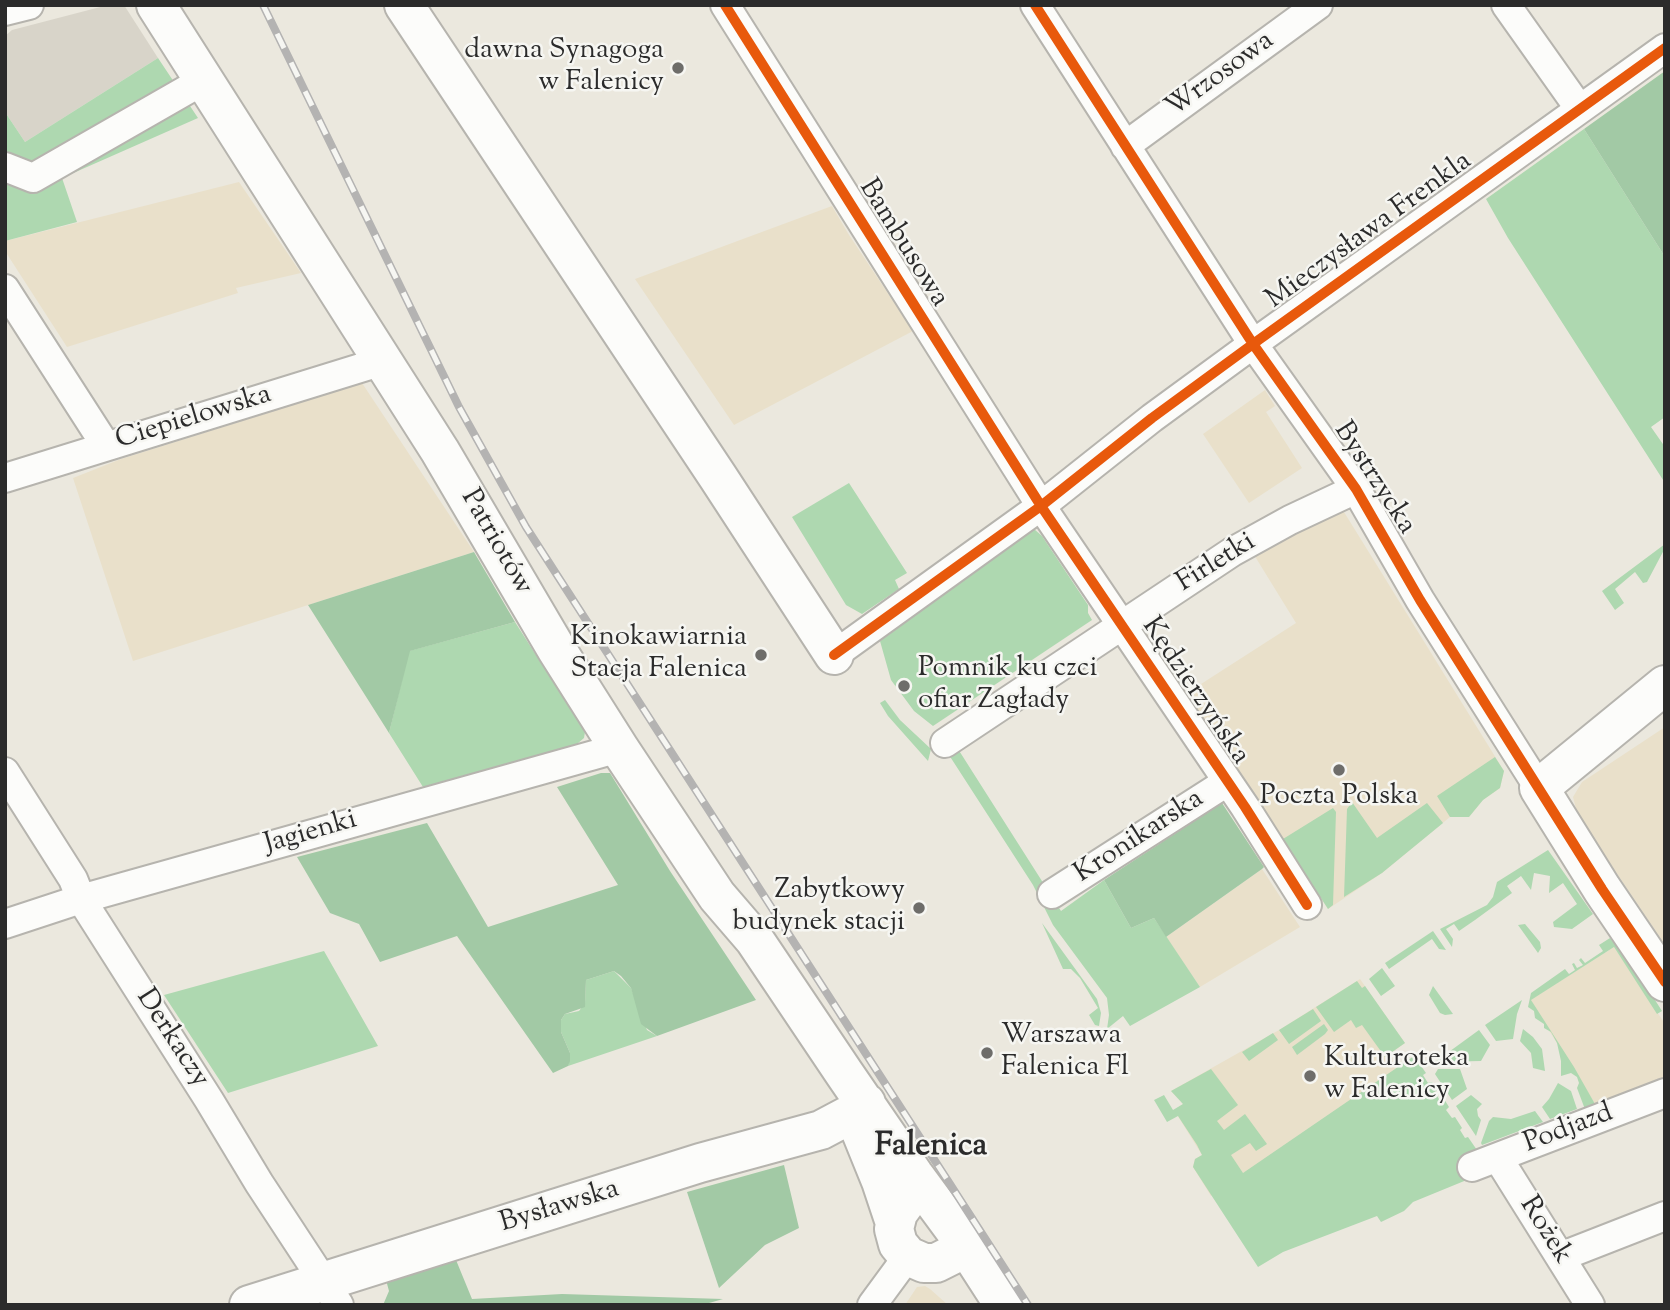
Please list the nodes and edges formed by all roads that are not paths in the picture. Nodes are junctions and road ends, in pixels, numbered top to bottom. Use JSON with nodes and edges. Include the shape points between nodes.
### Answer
{"nodes":[{"id":1,"x":29,"y":5,"type":"edge"},
{"id":2,"x":156,"y":5,"type":"edge"},
{"id":3,"x":404,"y":5,"type":"edge"},
{"id":4,"x":725,"y":5,"type":"edge"},
{"id":5,"x":1035,"y":5,"type":"edge"},
{"id":6,"x":1318,"y":5,"type":"edge"},
{"id":7,"x":1506,"y":5,"type":"edge"},
{"id":8,"x":5,"y":11,"type":"edge"},
{"id":9,"x":1665,"y":48,"type":"edge"},
{"id":10,"x":204,"y":80,"type":"junction"},
{"id":11,"x":1579,"y":108,"type":"junction"},
{"id":12,"x":1125,"y":146,"type":"junction"},
{"id":13,"x":5,"y":167,"type":"edge"},
{"id":14,"x":33,"y":178,"type":"junction"},
{"id":15,"x":5,"y":192,"type":"edge"},
{"id":16,"x":5,"y":289,"type":"edge"},
{"id":17,"x":1253,"y":344,"type":"junction"},
{"id":18,"x":383,"y":361,"type":"junction"},
{"id":19,"x":106,"y":446,"type":"junction"},
{"id":20,"x":5,"y":478,"type":"edge"},
{"id":21,"x":1356,"y":489,"type":"junction"},
{"id":22,"x":1041,"y":506,"type":"junction"},
{"id":23,"x":1121,"y":625,"type":"junction"},
{"id":24,"x":834,"y":656,"type":"joint"},
{"id":25,"x":1665,"y":685,"type":"edge"},
{"id":26,"x":945,"y":743,"type":"dead end"},
{"id":27,"x":619,"y":748,"type":"junction"},
{"id":28,"x":5,"y":772,"type":"edge"},
{"id":29,"x":1227,"y":782,"type":"junction"},
{"id":30,"x":1539,"y":788,"type":"junction"},
{"id":31,"x":1052,"y":894,"type":"dead end"},
{"id":32,"x":81,"y":899,"type":"junction"},
{"id":33,"x":1307,"y":905,"type":"dead end"},
{"id":34,"x":5,"y":924,"type":"edge"},
{"id":35,"x":1665,"y":982,"type":"edge"},
{"id":36,"x":1665,"y":1093,"type":"edge"},
{"id":37,"x":860,"y":1108,"type":"junction"},
{"id":38,"x":1485,"y":1162,"type":"joint"},
{"id":39,"x":928,"y":1194,"type":"junction"},
{"id":40,"x":1665,"y":1216,"type":"edge"},
{"id":41,"x":962,"y":1240,"type":"junction"},
{"id":42,"x":912,"y":1248,"type":"junction"},
{"id":43,"x":1560,"y":1257,"type":"junction"},
{"id":44,"x":331,"y":1293,"type":"edge"},
{"id":45,"x":249,"y":1305,"type":"edge"},
{"id":46,"x":872,"y":1305,"type":"edge"},
{"id":47,"x":974,"y":1305,"type":"edge"},
{"id":48,"x":1004,"y":1305,"type":"edge"},
{"id":49,"x":1590,"y":1305,"type":"edge"}],
"edges":[{"from":1,"to":8,"type":"street"},
{"from":2,"to":10,"type":"main road","name":"Patriotów"},
{"from":3,"to":24,"type":"main road"},
{"from":4,"to":22,"type":"street","name":"Bambusowa"},
{"from":5,"to":12,"type":"street","name":"Bystrzycka"},
{"from":6,"to":12,"type":"street","name":"Wrzosowa"},
{"from":7,"to":11,"type":"street"},
{"from":9,"to":11,"type":"street","name":"Mieczysława Frenkla"},
{"from":10,"to":14,"type":"street"},
{"from":10,"to":18,"type":"main road","name":"Patriotów"},
{"from":11,"to":17,"type":"street","name":"Mieczysława Frenkla"},
{"from":12,"to":17,"type":"street","name":"Bystrzycka"},
{"from":13,"to":14,"type":"street"},
{"from":14,"to":15,"type":"street"},
{"from":16,"to":19,"type":"street"},
{"from":17,"to":21,"type":"street","name":"Bystrzycka"},
{"from":17,"to":22,"type":"street","name":"Mieczysława Frenkla"},
{"from":18,"to":19,"type":"street","name":"Ciepielowska"},
{"from":18,"to":27,"type":"main road","name":"Patriotów"},
{"from":19,"to":20,"type":"street","name":"Ciepielowska"},
{"from":21,"to":23,"type":"street","name":"Firletki","via":[[1232,552]]},
{"from":21,"to":30,"type":"street","name":"Bystrzycka"},
{"from":22,"to":23,"type":"street","name":"Kędzierzyńska"},
{"from":22,"to":24,"type":"street","name":"Mieczysława Frenkla"},
{"from":23,"to":26,"type":"street","name":"Firletki"},
{"from":23,"to":29,"type":"street","name":"Kędzierzyńska"},
{"from":25,"to":30,"type":"main road"},
{"from":27,"to":32,"type":"street","name":"Jagienki"},
{"from":27,"to":37,"type":"main road","name":"Patriotów","via":[[717,896],[754,939],[844,1073]]},
{"from":28,"to":32,"type":"street","name":"Derkaczy"},
{"from":29,"to":31,"type":"street","name":"Kronikarska"},
{"from":29,"to":33,"type":"street","name":"Kędzierzyńska"},
{"from":30,"to":35,"type":"main road","name":"Bystrzycka"},
{"from":32,"to":34,"type":"street","name":"Jagienki"},
{"from":32,"to":44,"type":"street","name":"Derkaczy"},
{"from":36,"to":38,"type":"street","name":"Podjazd"},
{"from":37,"to":39,"type":"main road","name":"Patriotów"},
{"from":37,"to":42,"type":"main road","name":"Patriotów","via":[[881,1181]]},
{"from":37,"to":44,"type":"main road","name":"Bysławska","via":[[821,1130],[700,1163]]},
{"from":38,"to":43,"type":"street","name":"Rożek"},
{"from":39,"to":41,"type":"main road","name":"Patriotów"},
{"from":39,"to":42,"type":"main road","via":[[904,1204]]},
{"from":40,"to":43,"type":"street"},
{"from":41,"to":42,"type":"main road","via":[[944,1261]]},
{"from":41,"to":48,"type":"main road"},
{"from":42,"to":46,"type":"street"},
{"from":42,"to":47,"type":"main road","via":[[957,1281]]},
{"from":43,"to":49,"type":"street","name":"Rożek"},
{"from":44,"to":45,"type":"main road","name":"Bysławska"}]}
